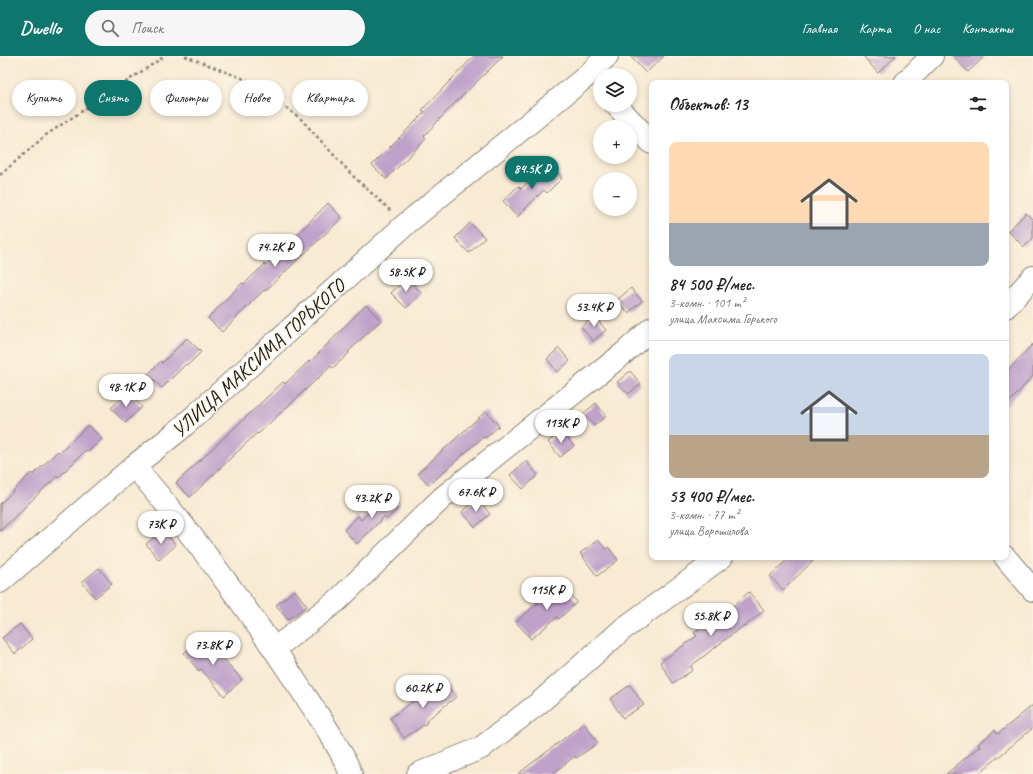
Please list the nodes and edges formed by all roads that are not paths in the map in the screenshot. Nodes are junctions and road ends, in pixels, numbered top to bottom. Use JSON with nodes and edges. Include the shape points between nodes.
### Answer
{"nodes":[{"id":1,"x":607,"y":56,"type":"edge"},
{"id":2,"x":932,"y":56,"type":"edge"},
{"id":3,"x":601,"y":68,"type":"edge"},
{"id":4,"x":908,"y":80,"type":"edge"},
{"id":5,"x":593,"y":83,"type":"edge"},
{"id":6,"x":623,"y":112,"type":"edge"},
{"id":7,"x":649,"y":140,"type":"edge"},
{"id":8,"x":1033,"y":278,"type":"edge"},
{"id":9,"x":1009,"y":304,"type":"edge"},
{"id":10,"x":649,"y":331,"type":"edge"},
{"id":11,"x":134,"y":466,"type":"junction"},
{"id":12,"x":718,"y":560,"type":"edge"},
{"id":13,"x":1008,"y":560,"type":"edge"},
{"id":14,"x":0,"y":582,"type":"edge"},
{"id":15,"x":1033,"y":590,"type":"edge"},
{"id":16,"x":274,"y":649,"type":"junction"},
{"id":17,"x":351,"y":774,"type":"edge"},
{"id":18,"x":418,"y":774,"type":"edge"}],
"edges":[{"from":1,"to":3,"type":"street","name":"УЛИЦА МАКСИМА ГОРЬКОГО"},
{"from":2,"to":4,"type":"street"},
{"from":5,"to":11,"type":"street","name":"УЛИЦА МАКСИМА ГОРЬКОГО","via":[[406,224],[178,431]]},
{"from":6,"to":7,"type":"street"},
{"from":8,"to":9,"type":"street"},
{"from":10,"to":16,"type":"street","via":[[442,498],[338,600]]},
{"from":11,"to":14,"type":"street","name":"УЛИЦА МАКСИМА ГОРЬКОГО"},
{"from":11,"to":16,"type":"street","via":[[176,515]]},
{"from":12,"to":18,"type":"street","via":[[623,629],[539,703],[481,748]]},
{"from":13,"to":15,"type":"street"},
{"from":16,"to":17,"type":"street","via":[[342,753]]}]}
